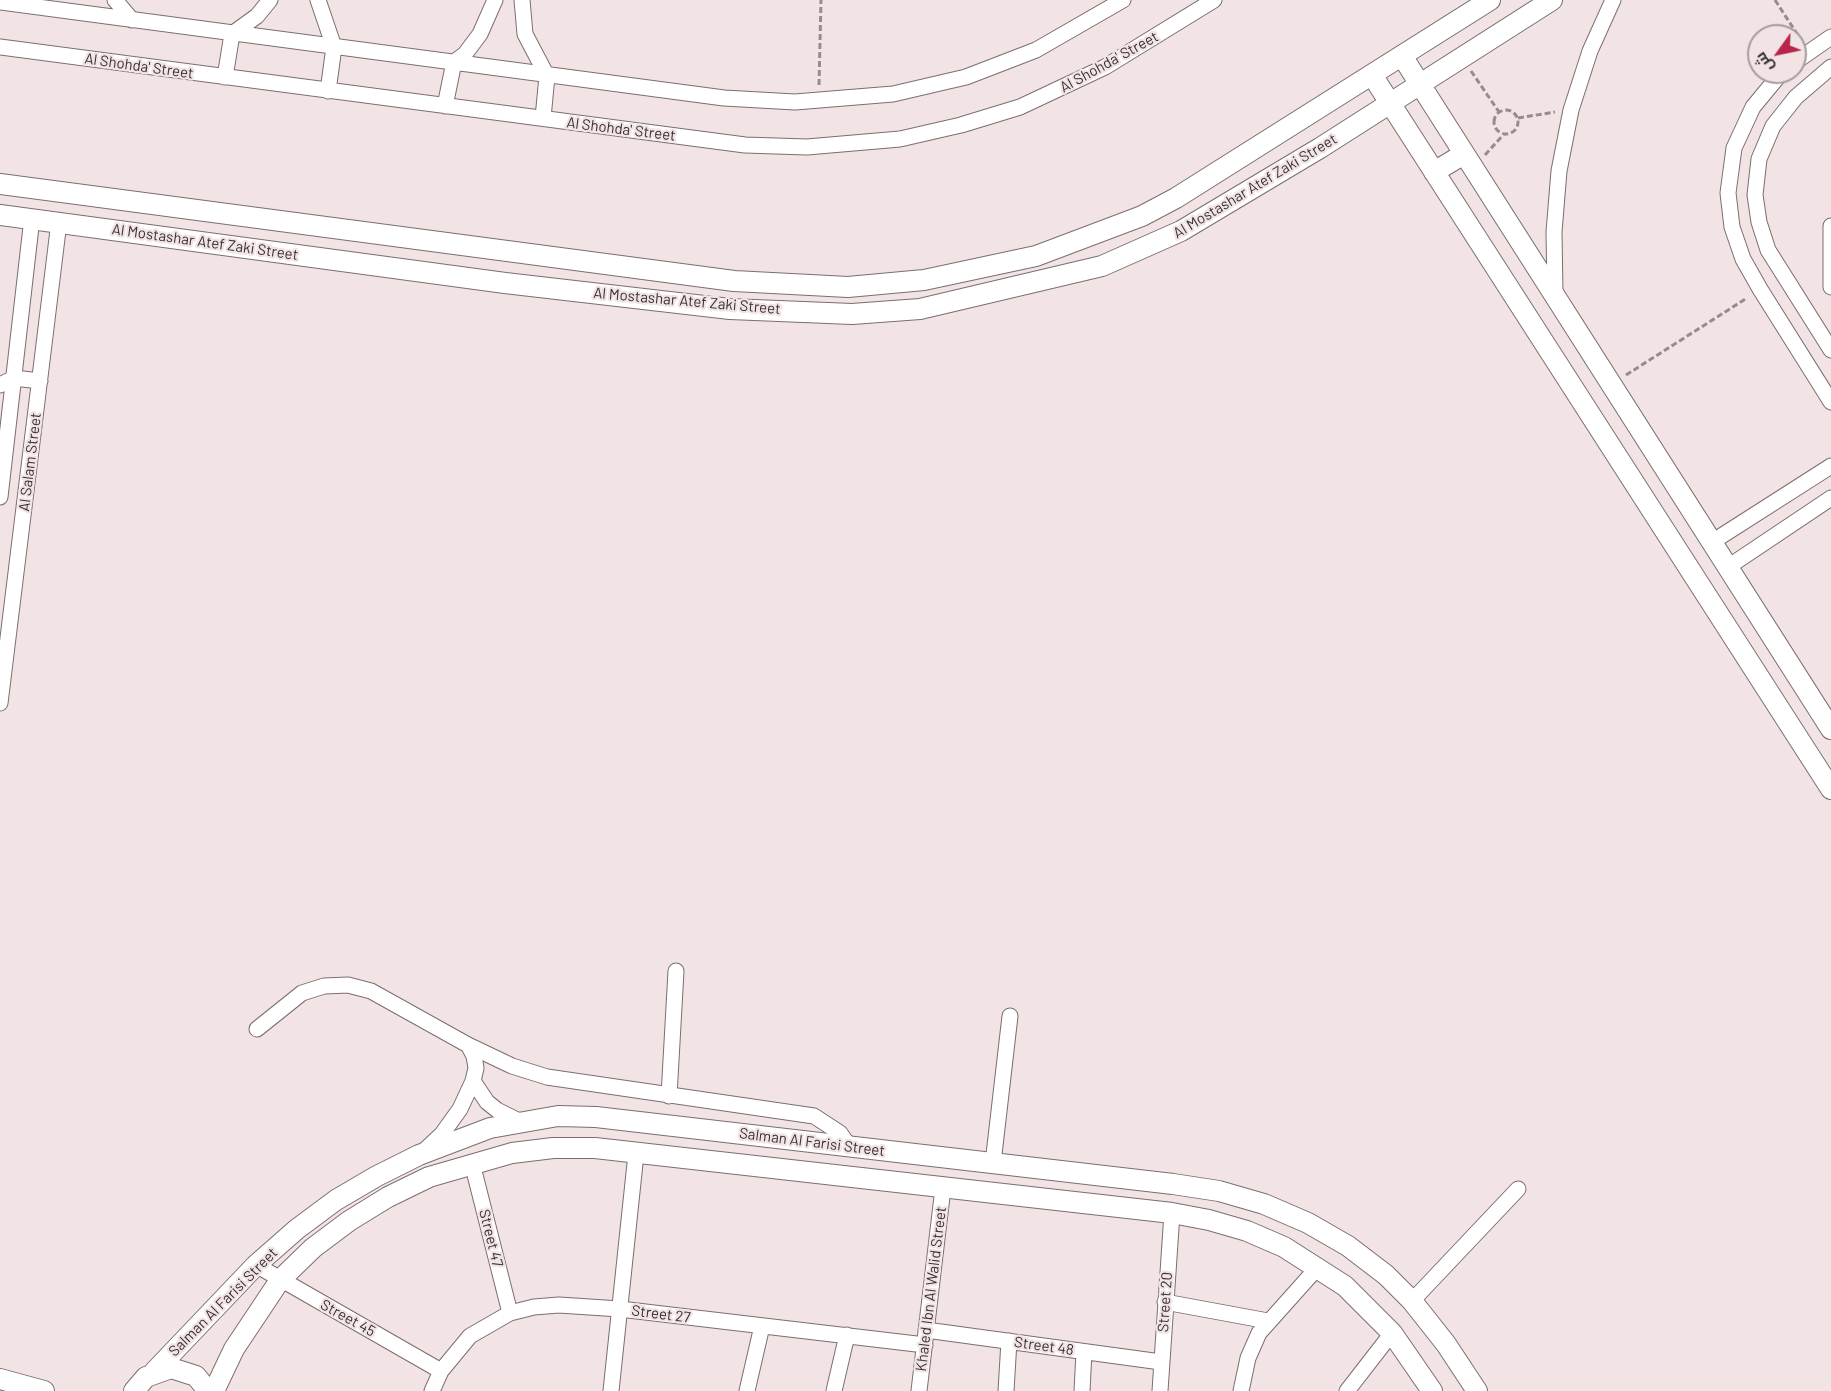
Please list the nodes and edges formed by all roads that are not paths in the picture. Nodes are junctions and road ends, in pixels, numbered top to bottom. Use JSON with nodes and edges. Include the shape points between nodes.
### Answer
{"nodes":[{"id":1,"x":116,"y":0,"type":"edge"},
{"id":2,"x":270,"y":0,"type":"edge"},
{"id":3,"x":318,"y":0,"type":"edge"},
{"id":4,"x":495,"y":0,"type":"edge"},
{"id":5,"x":522,"y":0,"type":"edge"},
{"id":6,"x":1123,"y":0,"type":"edge"},
{"id":7,"x":1214,"y":0,"type":"edge"},
{"id":8,"x":1490,"y":0,"type":"edge"},
{"id":9,"x":1552,"y":0,"type":"edge"},
{"id":10,"x":1613,"y":0,"type":"edge"},
{"id":11,"x":0,"y":2,"type":"edge"},
{"id":12,"x":32,"y":3,"type":"edge"},
{"id":13,"x":132,"y":20,"type":"junction"},
{"id":14,"x":1445,"y":29,"type":"junction"},
{"id":15,"x":232,"y":33,"type":"junction"},
{"id":16,"x":1831,"y":37,"type":"edge"},
{"id":17,"x":0,"y":47,"type":"edge"},
{"id":18,"x":334,"y":47,"type":"junction"},
{"id":19,"x":1807,"y":52,"type":"edge"},
{"id":20,"x":1402,"y":56,"type":"junction"},
{"id":21,"x":1462,"y":58,"type":"junction"},
{"id":22,"x":454,"y":62,"type":"junction"},
{"id":23,"x":1831,"y":67,"type":"edge"},
{"id":24,"x":1372,"y":75,"type":"junction"},
{"id":25,"x":547,"y":76,"type":"junction"},
{"id":26,"x":225,"y":77,"type":"junction"},
{"id":27,"x":1772,"y":84,"type":"edge"},
{"id":28,"x":1419,"y":85,"type":"junction"},
{"id":29,"x":328,"y":91,"type":"junction"},
{"id":30,"x":1390,"y":104,"type":"junction"},
{"id":31,"x":444,"y":106,"type":"junction"},
{"id":32,"x":543,"y":118,"type":"junction"},
{"id":33,"x":1302,"y":120,"type":"junction"},
{"id":34,"x":1320,"y":148,"type":"junction"},
{"id":35,"x":1468,"y":161,"type":"junction"},
{"id":36,"x":1434,"y":172,"type":"junction"},
{"id":37,"x":0,"y":184,"type":"edge"},
{"id":38,"x":1728,"y":193,"type":"junction"},
{"id":39,"x":1755,"y":195,"type":"junction"},
{"id":40,"x":0,"y":214,"type":"edge"},
{"id":41,"x":32,"y":218,"type":"junction"},
{"id":42,"x":59,"y":222,"type":"junction"},
{"id":43,"x":300,"y":223,"type":"junction"},
{"id":44,"x":1831,"y":226,"type":"edge"},
{"id":45,"x":294,"y":254,"type":"junction"},
{"id":46,"x":1831,"y":287,"type":"edge"},
{"id":47,"x":1555,"y":294,"type":"junction"},
{"id":48,"x":1831,"y":350,"type":"edge"},
{"id":49,"x":14,"y":378,"type":"junction"},
{"id":50,"x":40,"y":381,"type":"junction"},
{"id":51,"x":0,"y":385,"type":"edge"},
{"id":52,"x":1831,"y":402,"type":"edge"},
{"id":53,"x":1831,"y":466,"type":"edge"},
{"id":54,"x":2,"y":474,"type":"edge"},
{"id":55,"x":0,"y":497,"type":"edge"},
{"id":56,"x":1831,"y":498,"type":"edge"},
{"id":57,"x":1712,"y":542,"type":"junction"},
{"id":58,"x":1728,"y":567,"type":"junction"},
{"id":59,"x":1,"y":681,"type":"edge"},
{"id":60,"x":0,"y":703,"type":"edge"},
{"id":61,"x":1831,"y":729,"type":"edge"},
{"id":62,"x":1831,"y":789,"type":"edge"},
{"id":63,"x":676,"y":970,"type":"dead end"},
{"id":64,"x":1010,"y":1016,"type":"dead end"},
{"id":65,"x":257,"y":1029,"type":"dead end"},
{"id":66,"x":468,"y":1045,"type":"junction"},
{"id":67,"x":473,"y":1081,"type":"junction"},
{"id":68,"x":669,"y":1096,"type":"junction"},
{"id":69,"x":519,"y":1121,"type":"junction"},
{"id":70,"x":849,"y":1146,"type":"junction"},
{"id":71,"x":636,"y":1154,"type":"junction"},
{"id":72,"x":419,"y":1155,"type":"junction"},
{"id":73,"x":472,"y":1163,"type":"junction"},
{"id":74,"x":993,"y":1163,"type":"junction"},
{"id":75,"x":943,"y":1188,"type":"junction"},
{"id":76,"x":1518,"y":1189,"type":"dead end"},
{"id":77,"x":1172,"y":1213,"type":"junction"},
{"id":78,"x":256,"y":1265,"type":"junction"},
{"id":79,"x":1318,"y":1267,"type":"junction"},
{"id":80,"x":280,"y":1280,"type":"junction"},
{"id":81,"x":1412,"y":1301,"type":"junction"},
{"id":82,"x":1166,"y":1302,"type":"junction"},
{"id":83,"x":620,"y":1309,"type":"junction"},
{"id":84,"x":510,"y":1313,"type":"junction"},
{"id":85,"x":1268,"y":1321,"type":"junction"},
{"id":86,"x":762,"y":1326,"type":"junction"},
{"id":87,"x":1392,"y":1333,"type":"junction"},
{"id":88,"x":847,"y":1335,"type":"junction"},
{"id":89,"x":925,"y":1337,"type":"junction"},
{"id":90,"x":1009,"y":1341,"type":"junction"},
{"id":91,"x":1084,"y":1352,"type":"junction"},
{"id":92,"x":1161,"y":1362,"type":"junction"},
{"id":93,"x":441,"y":1371,"type":"junction"},
{"id":94,"x":143,"y":1382,"type":"edge"},
{"id":95,"x":2,"y":1383,"type":"edge"},
{"id":96,"x":1471,"y":1388,"type":"edge"},
{"id":97,"x":44,"y":1391,"type":"edge"},
{"id":98,"x":119,"y":1391,"type":"edge"},
{"id":99,"x":208,"y":1391,"type":"edge"},
{"id":100,"x":214,"y":1391,"type":"edge"},
{"id":101,"x":432,"y":1391,"type":"edge"},
{"id":102,"x":611,"y":1391,"type":"edge"},
{"id":103,"x":747,"y":1391,"type":"edge"},
{"id":104,"x":834,"y":1391,"type":"edge"},
{"id":105,"x":919,"y":1391,"type":"edge"},
{"id":106,"x":1006,"y":1391,"type":"edge"},
{"id":107,"x":1082,"y":1391,"type":"edge"},
{"id":108,"x":1161,"y":1391,"type":"edge"},
{"id":109,"x":1241,"y":1391,"type":"edge"},
{"id":110,"x":1347,"y":1391,"type":"edge"},
{"id":111,"x":1432,"y":1391,"type":"edge"}],
"edges":[{"from":1,"to":13,"type":"street"},
{"from":2,"to":15,"type":"street","via":[[257,16]]},
{"from":3,"to":18,"type":"street"},
{"from":4,"to":22,"type":"street","via":[[480,34]]},
{"from":5,"to":25,"type":"street","via":[[525,34]]},
{"from":6,"to":25,"type":"street","via":[[1036,50],[966,77],[893,94],[819,102],[724,98]]},
{"from":7,"to":32,"type":"street","name":"Al Shohda' Street","via":[[1105,68],[1049,95],[991,117],[900,139],[838,146],[756,146]]},
{"from":8,"to":14,"type":"street","name":"Al Mostashar Atef Zaki Street"},
{"from":9,"to":21,"type":"street","name":"Al Mostashar Atef Zaki Street"},
{"from":10,"to":47,"type":"street","via":[[1590,51],[1571,110],[1559,171]]},
{"from":11,"to":12,"type":"street"},
{"from":12,"to":13,"type":"street"},
{"from":13,"to":15,"type":"street"},
{"from":14,"to":20,"type":"street","name":"Al Mostashar Atef Zaki Street"},
{"from":14,"to":21,"type":"street"},
{"from":15,"to":18,"type":"street"},
{"from":15,"to":26,"type":"street"},
{"from":16,"to":19,"type":"street"},
{"from":17,"to":26,"type":"street","name":"Al Shohda' Street"},
{"from":18,"to":22,"type":"street"},
{"from":18,"to":29,"type":"street"},
{"from":20,"to":24,"type":"street","name":"Al Mostashar Atef Zaki Street"},
{"from":20,"to":28,"type":"street"},
{"from":21,"to":28,"type":"street","name":"Al Mostashar Atef Zaki Street"},
{"from":22,"to":25,"type":"street"},
{"from":22,"to":31,"type":"street"},
{"from":23,"to":39,"type":"street","via":[[1796,98],[1773,126],[1760,159]]},
{"from":24,"to":30,"type":"street"},
{"from":24,"to":33,"type":"street","name":"Al Mostashar Atef Zaki Street"},
{"from":25,"to":32,"type":"street"},
{"from":26,"to":29,"type":"street","name":"Al Shohda' Street"},
{"from":27,"to":38,"type":"street","via":[[1753,107],[1734,148]]},
{"from":28,"to":30,"type":"street","name":"Al Mostashar Atef Zaki Street"},
{"from":28,"to":35,"type":"street"},
{"from":29,"to":31,"type":"street","name":"Al Shohda' Street"},
{"from":30,"to":34,"type":"street","name":"Al Mostashar Atef Zaki Street"},
{"from":30,"to":36,"type":"street"},
{"from":31,"to":32,"type":"street","name":"Al Shohda' Street"},
{"from":33,"to":34,"type":"street"},
{"from":33,"to":43,"type":"street","name":"Al Mostashar Atef Zaki Street","via":[[1176,198],[1107,231],[999,266],[896,284],[770,285]]},
{"from":34,"to":45,"type":"street","name":"Al Mostashar Atef Zaki Street","via":[[1181,231],[1102,266],[920,309],[852,314],[730,309]]},
{"from":35,"to":36,"type":"street"},
{"from":35,"to":47,"type":"street"},
{"from":36,"to":62,"type":"street"},
{"from":37,"to":43,"type":"street","name":"Al Mostashar Atef Zaki Street"},
{"from":38,"to":39,"type":"street"},
{"from":38,"to":52,"type":"street","via":[[1732,227],[1743,259]]},
{"from":39,"to":48,"type":"street","via":[[1768,250]]},
{"from":40,"to":41,"type":"street","name":"Al Mostashar Atef Zaki Street"},
{"from":41,"to":42,"type":"street","name":"Al Mostashar Atef Zaki Street"},
{"from":41,"to":49,"type":"street","name":"Al Salam Street"},
{"from":42,"to":45,"type":"street","name":"Al Mostashar Atef Zaki Street"},
{"from":42,"to":50,"type":"street","name":"Al Salam Street"},
{"from":43,"to":45,"type":"street"},
{"from":44,"to":46,"type":"street"},
{"from":47,"to":57,"type":"street"},
{"from":49,"to":50,"type":"street"},
{"from":49,"to":51,"type":"street"},
{"from":49,"to":54,"type":"street","name":"Al Salam Street"},
{"from":50,"to":59,"type":"street","name":"Al Salam Street"},
{"from":53,"to":57,"type":"street"},
{"from":54,"to":55,"type":"street","name":"Al Salam Street"},
{"from":56,"to":58,"type":"street"},
{"from":57,"to":58,"type":"street"},
{"from":58,"to":61,"type":"street"},
{"from":59,"to":60,"type":"street","name":"Al Salam Street"},
{"from":63,"to":68,"type":"street"},
{"from":64,"to":74,"type":"street"},
{"from":65,"to":66,"type":"street","via":[[302,993],[324,986],[348,985],[371,991]]},
{"from":66,"to":67,"type":"street","via":[[476,1068]]},
{"from":66,"to":68,"type":"street","via":[[547,1077]]},
{"from":67,"to":69,"type":"street","via":[[492,1106]]},
{"from":67,"to":72,"type":"street","via":[[460,1109]]},
{"from":68,"to":70,"type":"street","via":[[814,1116],[840,1133]]},
{"from":69,"to":70,"type":"street","name":"Salman Al Farisi Street","via":[[596,1117]]},
{"from":69,"to":72,"type":"street","name":"Salman Al Farisi Street"},
{"from":70,"to":74,"type":"street","name":"Salman Al Farisi Street"},
{"from":71,"to":73,"type":"street","name":"Salman Al Farisi Street","via":[[595,1148],[553,1148]]},
{"from":71,"to":75,"type":"street","name":"Salman Al Farisi Street"},
{"from":71,"to":83,"type":"street"},
{"from":72,"to":78,"type":"street","name":"Salman Al Farisi Street","via":[[336,1200]]},
{"from":73,"to":80,"type":"street","name":"Salman Al Farisi Street","via":[[429,1177],[378,1203],[313,1248]]},
{"from":73,"to":84,"type":"street","name":"Street 47"},
{"from":74,"to":81,"type":"street","name":"Salman Al Farisi Street","via":[[1173,1184],[1219,1191],[1264,1204],[1348,1246]]},
{"from":75,"to":77,"type":"street","name":"Salman Al Farisi Street"},
{"from":75,"to":89,"type":"street","name":"Khaled Ibn Al Walid Street"},
{"from":76,"to":81,"type":"street"},
{"from":77,"to":79,"type":"street","name":"Salman Al Farisi Street","via":[[1247,1231]]},
{"from":77,"to":82,"type":"street","name":"Street 20"},
{"from":78,"to":80,"type":"street","name":"Street 45"},
{"from":78,"to":94,"type":"street","name":"Salman Al Farisi Street"},
{"from":79,"to":85,"type":"street"},
{"from":79,"to":87,"type":"street","name":"Salman Al Farisi Street","via":[[1345,1286]]},
{"from":80,"to":93,"type":"street","name":"Street 45"},
{"from":80,"to":100,"type":"street","name":"Salman Al Farisi Street","via":[[234,1349]]},
{"from":81,"to":96,"type":"street","name":"Salman Al Farisi Street"},
{"from":82,"to":85,"type":"street"},
{"from":82,"to":92,"type":"street","name":"Street 20"},
{"from":83,"to":84,"type":"street","name":"Street 27","via":[[559,1305]]},
{"from":83,"to":86,"type":"street","name":"Street 27"},
{"from":83,"to":102,"type":"street"},
{"from":84,"to":93,"type":"street","name":"Street 27","via":[[470,1336]]},
{"from":85,"to":109,"type":"street","via":[[1252,1345]]},
{"from":86,"to":88,"type":"street","name":"Street 27"},
{"from":86,"to":103,"type":"street"},
{"from":87,"to":110,"type":"street"},
{"from":87,"to":111,"type":"street","name":"Salman Al Farisi Street"},
{"from":88,"to":89,"type":"street","name":"Street 27"},
{"from":88,"to":104,"type":"street"},
{"from":89,"to":90,"type":"street","name":"Street 48"},
{"from":89,"to":105,"type":"street","name":"Khaled Ibn Al Walid Street"},
{"from":90,"to":91,"type":"street","name":"Street 48"},
{"from":90,"to":106,"type":"street"},
{"from":91,"to":92,"type":"street","name":"Street 48"},
{"from":91,"to":107,"type":"street"},
{"from":92,"to":108,"type":"street","name":"Street 20"},
{"from":93,"to":101,"type":"street","name":"Street 27"},
{"from":94,"to":98,"type":"street"},
{"from":94,"to":99,"type":"street","via":[[171,1368],[188,1372]]},
{"from":95,"to":97,"type":"street"}]}
